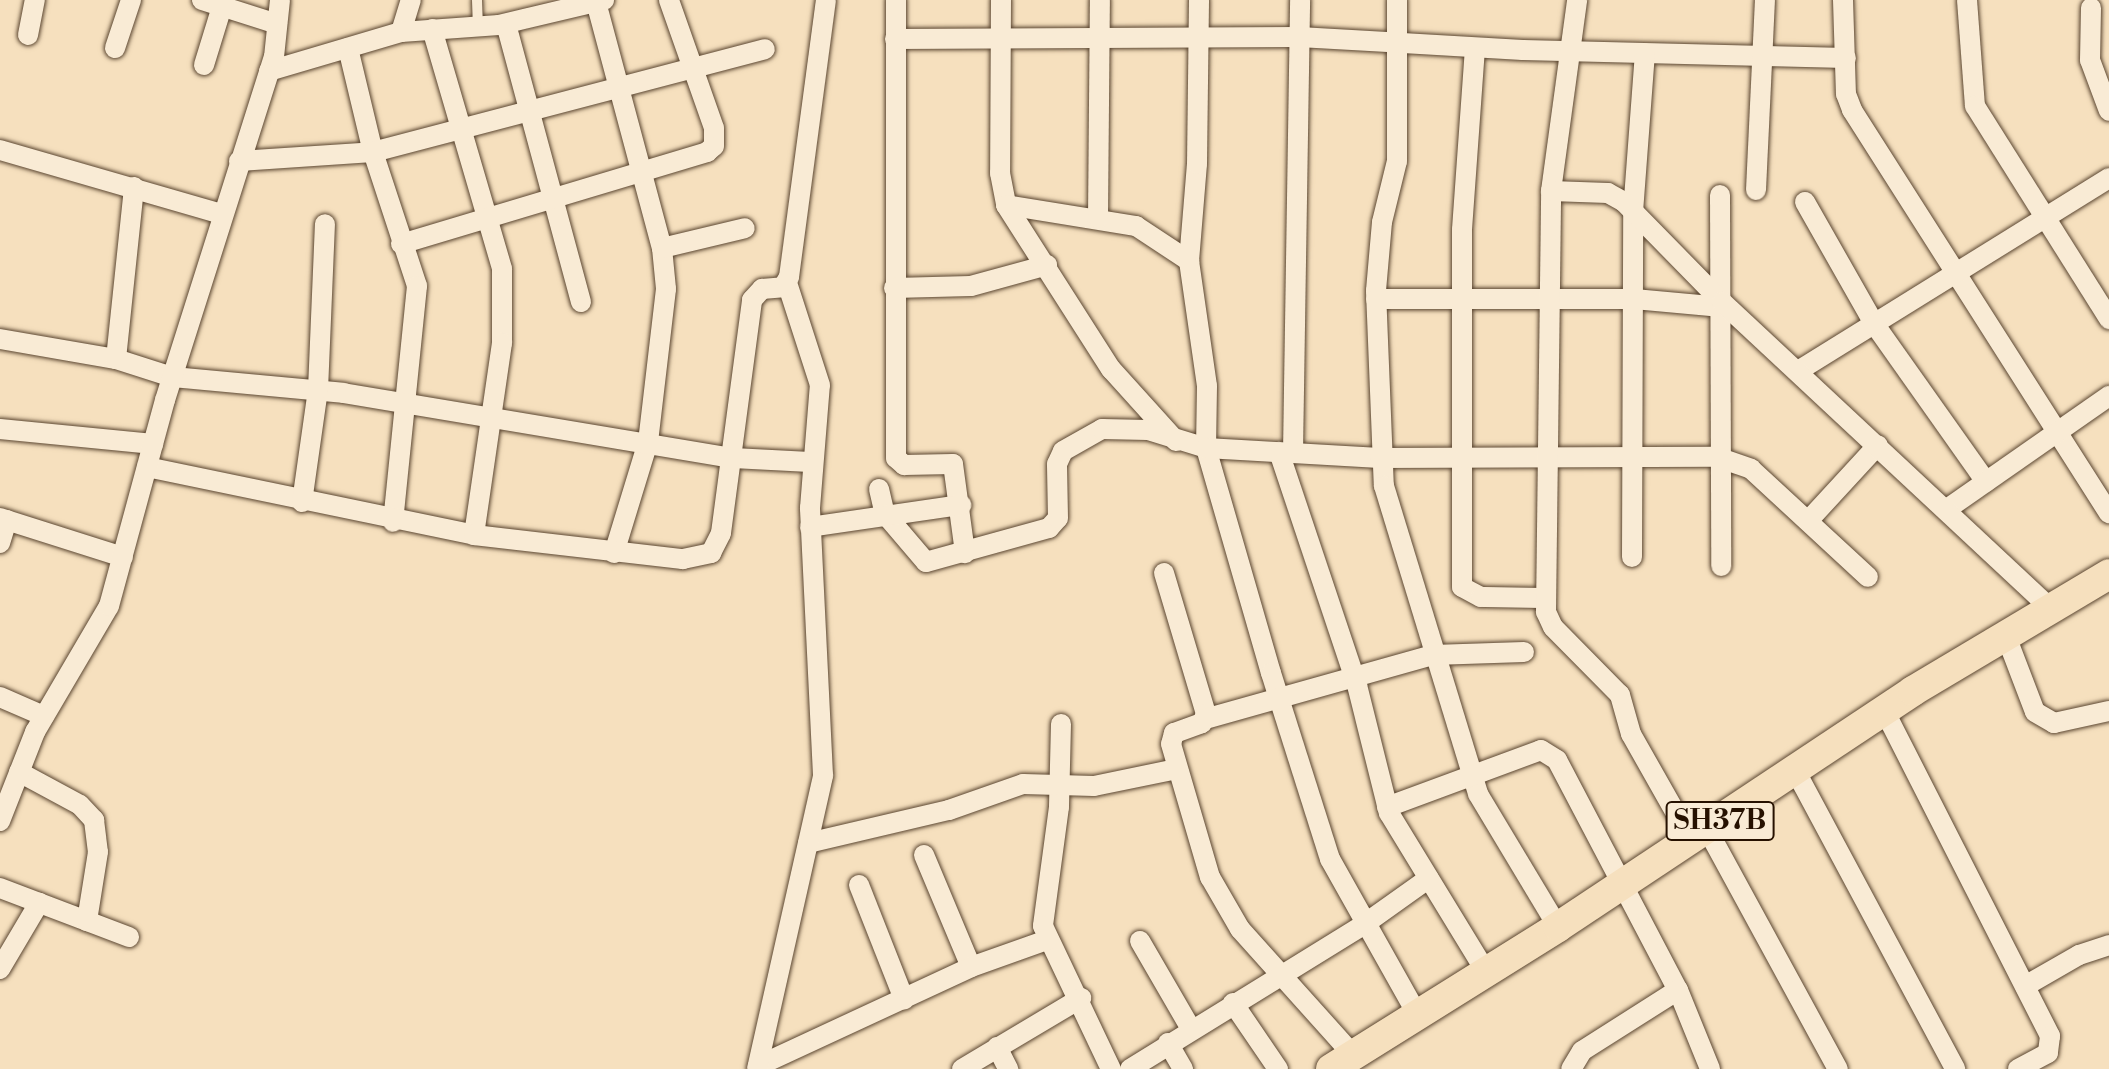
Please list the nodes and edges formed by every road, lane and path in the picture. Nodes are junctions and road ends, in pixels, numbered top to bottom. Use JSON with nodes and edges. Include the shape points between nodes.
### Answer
{"nodes":[{"id":1,"x":35,"y":0,"type":"edge"},
{"id":2,"x":131,"y":0,"type":"edge"},
{"id":3,"x":280,"y":0,"type":"edge"},
{"id":4,"x":411,"y":0,"type":"edge"},
{"id":5,"x":477,"y":0,"type":"edge"},
{"id":6,"x":669,"y":0,"type":"edge"},
{"id":7,"x":826,"y":0,"type":"edge"},
{"id":8,"x":896,"y":0,"type":"edge"},
{"id":9,"x":1001,"y":0,"type":"edge"},
{"id":10,"x":1100,"y":0,"type":"edge"},
{"id":11,"x":1199,"y":0,"type":"edge"},
{"id":12,"x":1300,"y":0,"type":"edge"},
{"id":13,"x":1397,"y":0,"type":"edge"},
{"id":14,"x":1577,"y":0,"type":"edge"},
{"id":15,"x":1765,"y":0,"type":"edge"},
{"id":16,"x":1843,"y":0,"type":"edge"},
{"id":17,"x":1967,"y":0,"type":"edge"},
{"id":18,"x":600,"y":1,"type":"edge"},
{"id":19,"x":216,"y":2,"type":"edge"},
{"id":20,"x":571,"y":4,"type":"edge"},
{"id":21,"x":2091,"y":8,"type":"dead end"},
{"id":22,"x":277,"y":24,"type":"junction"},
{"id":23,"x":506,"y":24,"type":"junction"},
{"id":24,"x":478,"y":26,"type":"junction"},
{"id":25,"x":432,"y":29,"type":"junction"},
{"id":26,"x":401,"y":32,"type":"junction"},
{"id":27,"x":28,"y":35,"type":"dead end"},
{"id":28,"x":1299,"y":37,"type":"junction"},
{"id":29,"x":1195,"y":38,"type":"junction"},
{"id":30,"x":895,"y":39,"type":"junction"},
{"id":31,"x":1001,"y":40,"type":"junction"},
{"id":32,"x":1101,"y":41,"type":"junction"},
{"id":33,"x":1397,"y":43,"type":"junction"},
{"id":34,"x":115,"y":48,"type":"dead end"},
{"id":35,"x":348,"y":48,"type":"junction"},
{"id":36,"x":1475,"y":48,"type":"junction"},
{"id":37,"x":765,"y":49,"type":"dead end"},
{"id":38,"x":1568,"y":51,"type":"junction"},
{"id":39,"x":1645,"y":53,"type":"junction"},
{"id":40,"x":1766,"y":54,"type":"junction"},
{"id":41,"x":1846,"y":58,"type":"junction"},
{"id":42,"x":204,"y":65,"type":"dead end"},
{"id":43,"x":693,"y":68,"type":"junction"},
{"id":44,"x":269,"y":71,"type":"junction"},
{"id":45,"x":616,"y":85,"type":"junction"},
{"id":46,"x":530,"y":109,"type":"junction"},
{"id":47,"x":2109,"y":111,"type":"edge"},
{"id":48,"x":461,"y":127,"type":"junction"},
{"id":49,"x":0,"y":150,"type":"edge"},
{"id":50,"x":373,"y":152,"type":"junction"},
{"id":51,"x":239,"y":161,"type":"junction"},
{"id":52,"x":640,"y":172,"type":"junction"},
{"id":53,"x":2109,"y":178,"type":"edge"},
{"id":54,"x":134,"y":187,"type":"junction"},
{"id":55,"x":1756,"y":190,"type":"dead end"},
{"id":56,"x":1551,"y":191,"type":"junction"},
{"id":57,"x":1720,"y":195,"type":"dead end"},
{"id":58,"x":555,"y":197,"type":"junction"},
{"id":59,"x":1805,"y":202,"type":"dead end"},
{"id":60,"x":1006,"y":205,"type":"junction"},
{"id":61,"x":1633,"y":212,"type":"junction"},
{"id":62,"x":222,"y":214,"type":"junction"},
{"id":63,"x":488,"y":216,"type":"junction"},
{"id":64,"x":1098,"y":218,"type":"junction"},
{"id":65,"x":2044,"y":220,"type":"junction"},
{"id":66,"x":325,"y":224,"type":"dead end"},
{"id":67,"x":745,"y":228,"type":"dead end"},
{"id":68,"x":401,"y":244,"type":"junction"},
{"id":69,"x":662,"y":248,"type":"junction"},
{"id":70,"x":1189,"y":261,"type":"junction"},
{"id":71,"x":1047,"y":265,"type":"junction"},
{"id":72,"x":1956,"y":276,"type":"junction"},
{"id":73,"x":787,"y":283,"type":"junction"},
{"id":74,"x":894,"y":288,"type":"junction"},
{"id":75,"x":1549,"y":298,"type":"junction"},
{"id":76,"x":1376,"y":299,"type":"junction"},
{"id":77,"x":1634,"y":299,"type":"junction"},
{"id":78,"x":1466,"y":300,"type":"junction"},
{"id":79,"x":581,"y":302,"type":"dead end"},
{"id":80,"x":1722,"y":304,"type":"junction"},
{"id":81,"x":2109,"y":319,"type":"edge"},
{"id":82,"x":1875,"y":325,"type":"junction"},
{"id":83,"x":0,"y":339,"type":"edge"},
{"id":84,"x":116,"y":359,"type":"junction"},
{"id":85,"x":1798,"y":371,"type":"junction"},
{"id":86,"x":172,"y":377,"type":"junction"},
{"id":87,"x":318,"y":390,"type":"junction"},
{"id":88,"x":2109,"y":396,"type":"edge"},
{"id":89,"x":406,"y":402,"type":"junction"},
{"id":90,"x":493,"y":417,"type":"junction"},
{"id":91,"x":0,"y":429,"type":"edge"},
{"id":92,"x":2058,"y":431,"type":"junction"},
{"id":93,"x":1176,"y":441,"type":"junction"},
{"id":94,"x":648,"y":442,"type":"junction"},
{"id":95,"x":153,"y":444,"type":"junction"},
{"id":96,"x":1878,"y":445,"type":"junction"},
{"id":97,"x":1206,"y":448,"type":"junction"},
{"id":98,"x":1286,"y":452,"type":"junction"},
{"id":99,"x":1464,"y":456,"type":"junction"},
{"id":100,"x":1547,"y":457,"type":"junction"},
{"id":101,"x":1717,"y":457,"type":"junction"},
{"id":102,"x":733,"y":458,"type":"junction"},
{"id":103,"x":1380,"y":458,"type":"junction"},
{"id":104,"x":1633,"y":460,"type":"junction"},
{"id":105,"x":810,"y":462,"type":"junction"},
{"id":106,"x":147,"y":467,"type":"junction"},
{"id":107,"x":1986,"y":482,"type":"junction"},
{"id":108,"x":879,"y":489,"type":"dead end"},
{"id":109,"x":302,"y":502,"type":"junction"},
{"id":110,"x":961,"y":505,"type":"junction"},
{"id":111,"x":1947,"y":509,"type":"junction"},
{"id":112,"x":2109,"y":513,"type":"edge"},
{"id":113,"x":885,"y":514,"type":"junction"},
{"id":114,"x":4,"y":519,"type":"edge"},
{"id":115,"x":1808,"y":521,"type":"junction"},
{"id":116,"x":393,"y":522,"type":"junction"},
{"id":117,"x":810,"y":527,"type":"junction"},
{"id":118,"x":474,"y":535,"type":"junction"},
{"id":119,"x":0,"y":543,"type":"edge"},
{"id":120,"x":614,"y":553,"type":"junction"},
{"id":121,"x":965,"y":553,"type":"junction"},
{"id":122,"x":123,"y":557,"type":"junction"},
{"id":123,"x":1632,"y":557,"type":"dead end"},
{"id":124,"x":1721,"y":566,"type":"dead end"},
{"id":125,"x":1164,"y":573,"type":"dead end"},
{"id":126,"x":2109,"y":574,"type":"edge"},
{"id":127,"x":1868,"y":577,"type":"dead end"},
{"id":128,"x":1546,"y":598,"type":"junction"},
{"id":129,"x":2051,"y":609,"type":"junction"},
{"id":130,"x":2006,"y":636,"type":"junction"},
{"id":131,"x":1524,"y":652,"type":"dead end"},
{"id":132,"x":1433,"y":655,"type":"junction"},
{"id":133,"x":1355,"y":677,"type":"junction"},
{"id":134,"x":0,"y":697,"type":"edge"},
{"id":135,"x":1280,"y":701,"type":"junction"},
{"id":136,"x":1884,"y":710,"type":"junction"},
{"id":137,"x":2109,"y":711,"type":"edge"},
{"id":138,"x":44,"y":716,"type":"junction"},
{"id":139,"x":1205,"y":719,"type":"junction"},
{"id":140,"x":1061,"y":724,"type":"dead end"},
{"id":141,"x":1177,"y":769,"type":"junction"},
{"id":142,"x":1795,"y":770,"type":"junction"},
{"id":143,"x":19,"y":772,"type":"junction"},
{"id":144,"x":1472,"y":777,"type":"junction"},
{"id":145,"x":1060,"y":783,"type":"junction"},
{"id":146,"x":1387,"y":807,"type":"junction"},
{"id":147,"x":0,"y":818,"type":"edge"},
{"id":148,"x":1699,"y":834,"type":"junction"},
{"id":149,"x":808,"y":843,"type":"junction"},
{"id":150,"x":924,"y":855,"type":"dead end"},
{"id":151,"x":1429,"y":878,"type":"junction"},
{"id":152,"x":859,"y":885,"type":"dead end"},
{"id":153,"x":1622,"y":885,"type":"junction"},
{"id":154,"x":0,"y":888,"type":"edge"},
{"id":155,"x":39,"y":903,"type":"junction"},
{"id":156,"x":87,"y":921,"type":"junction"},
{"id":157,"x":1366,"y":923,"type":"junction"},
{"id":158,"x":1558,"y":927,"type":"junction"},
{"id":159,"x":129,"y":937,"type":"dead end"},
{"id":160,"x":1047,"y":940,"type":"junction"},
{"id":161,"x":1140,"y":941,"type":"dead end"},
{"id":162,"x":2109,"y":945,"type":"edge"},
{"id":163,"x":971,"y":967,"type":"junction"},
{"id":164,"x":0,"y":969,"type":"edge"},
{"id":165,"x":1486,"y":972,"type":"junction"},
{"id":166,"x":1280,"y":974,"type":"junction"},
{"id":167,"x":2025,"y":986,"type":"junction"},
{"id":168,"x":1678,"y":990,"type":"junction"},
{"id":169,"x":1081,"y":998,"type":"junction"},
{"id":170,"x":904,"y":999,"type":"junction"},
{"id":171,"x":1233,"y":1003,"type":"junction"},
{"id":172,"x":1417,"y":1014,"type":"junction"},
{"id":173,"x":1191,"y":1029,"type":"junction"},
{"id":174,"x":1168,"y":1043,"type":"junction"},
{"id":175,"x":997,"y":1047,"type":"junction"},
{"id":176,"x":1342,"y":1062,"type":"edge"},
{"id":177,"x":757,"y":1068,"type":"edge"},
{"id":178,"x":962,"y":1069,"type":"edge"},
{"id":179,"x":1008,"y":1069,"type":"edge"},
{"id":180,"x":1111,"y":1069,"type":"edge"},
{"id":181,"x":1130,"y":1069,"type":"edge"},
{"id":182,"x":1183,"y":1069,"type":"edge"},
{"id":183,"x":1278,"y":1069,"type":"edge"},
{"id":184,"x":1571,"y":1069,"type":"edge"},
{"id":185,"x":1710,"y":1069,"type":"edge"},
{"id":186,"x":1838,"y":1069,"type":"edge"},
{"id":187,"x":1955,"y":1069,"type":"edge"},
{"id":188,"x":2018,"y":1069,"type":"edge"}],
"edges":[{"from":1,"to":27,"type":"street"},
{"from":2,"to":34,"type":"street"},
{"from":3,"to":22,"type":"street"},
{"from":4,"to":26,"type":"street"},
{"from":5,"to":24,"type":"lane"},
{"from":6,"to":43,"type":"street"},
{"from":7,"to":73,"type":"street"},
{"from":8,"to":30,"type":"street"},
{"from":9,"to":31,"type":"street"},
{"from":10,"to":32,"type":"street"},
{"from":11,"to":29,"type":"street"},
{"from":12,"to":28,"type":"street"},
{"from":13,"to":33,"type":"street"},
{"from":14,"to":38,"type":"street"},
{"from":15,"to":40,"type":"street"},
{"from":16,"to":41,"type":"street"},
{"from":17,"to":65,"type":"street","via":[[1970,95]]},
{"from":18,"to":20,"type":"street"},
{"from":18,"to":45,"type":"street"},
{"from":19,"to":22,"type":"street"},
{"from":19,"to":42,"type":"street"},
{"from":20,"to":23,"type":"street"},
{"from":21,"to":47,"type":"street","via":[[2090,60]]},
{"from":22,"to":44,"type":"street"},
{"from":23,"to":24,"type":"street"},
{"from":23,"to":46,"type":"street"},
{"from":24,"to":25,"type":"street"},
{"from":25,"to":26,"type":"street"},
{"from":25,"to":48,"type":"street"},
{"from":26,"to":35,"type":"street"},
{"from":28,"to":29,"type":"street"},
{"from":28,"to":33,"type":"street"},
{"from":28,"to":98,"type":"street"},
{"from":29,"to":32,"type":"street"},
{"from":29,"to":70,"type":"street","via":[[1197,164]]},
{"from":30,"to":31,"type":"street"},
{"from":30,"to":74,"type":"street"},
{"from":31,"to":32,"type":"street"},
{"from":31,"to":60,"type":"street","via":[[1000,173]]},
{"from":32,"to":64,"type":"street"},
{"from":33,"to":36,"type":"street"},
{"from":33,"to":76,"type":"street","via":[[1397,161],[1382,222]]},
{"from":35,"to":44,"type":"street"},
{"from":35,"to":50,"type":"street"},
{"from":36,"to":38,"type":"street"},
{"from":36,"to":78,"type":"street","via":[[1462,230]]},
{"from":37,"to":43,"type":"street"},
{"from":38,"to":39,"type":"street"},
{"from":38,"to":56,"type":"street"},
{"from":39,"to":40,"type":"street"},
{"from":39,"to":61,"type":"street"},
{"from":40,"to":41,"type":"street"},
{"from":40,"to":55,"type":"street"},
{"from":41,"to":72,"type":"street","via":[[1846,94],[1852,110]]},
{"from":43,"to":45,"type":"street"},
{"from":43,"to":52,"type":"street","via":[[717,138],[714,146]]},
{"from":44,"to":51,"type":"street"},
{"from":45,"to":46,"type":"street"},
{"from":45,"to":52,"type":"street"},
{"from":46,"to":48,"type":"street"},
{"from":46,"to":58,"type":"street"},
{"from":48,"to":50,"type":"street"},
{"from":48,"to":63,"type":"street"},
{"from":49,"to":54,"type":"street"},
{"from":50,"to":51,"type":"street"},
{"from":50,"to":68,"type":"street"},
{"from":51,"to":62,"type":"street"},
{"from":52,"to":58,"type":"street"},
{"from":52,"to":69,"type":"street"},
{"from":53,"to":65,"type":"street"},
{"from":54,"to":62,"type":"street"},
{"from":54,"to":84,"type":"street"},
{"from":56,"to":61,"type":"street","via":[[1608,193]]},
{"from":56,"to":75,"type":"street"},
{"from":57,"to":80,"type":"street"},
{"from":58,"to":63,"type":"street"},
{"from":58,"to":79,"type":"street"},
{"from":59,"to":82,"type":"street"},
{"from":60,"to":64,"type":"street"},
{"from":60,"to":71,"type":"street"},
{"from":61,"to":77,"type":"street"},
{"from":61,"to":80,"type":"street"},
{"from":62,"to":86,"type":"street"},
{"from":63,"to":68,"type":"street"},
{"from":63,"to":90,"type":"street","via":[[504,289]]},
{"from":64,"to":70,"type":"street","via":[[1136,226]]},
{"from":65,"to":72,"type":"street"},
{"from":65,"to":81,"type":"street"},
{"from":66,"to":87,"type":"street"},
{"from":67,"to":69,"type":"street"},
{"from":68,"to":89,"type":"street","via":[[417,286]]},
{"from":69,"to":94,"type":"street","via":[[666,311]]},
{"from":70,"to":97,"type":"street","via":[[1207,386]]},
{"from":71,"to":74,"type":"street","via":[[971,286]]},
{"from":71,"to":93,"type":"street","via":[[1111,369]]},
{"from":72,"to":82,"type":"street"},
{"from":72,"to":92,"type":"street"},
{"from":73,"to":102,"type":"street","via":[[762,289],[752,300]]},
{"from":73,"to":105,"type":"street","via":[[820,385]]},
{"from":74,"to":110,"type":"street","via":[[896,458],[904,465],[953,464]]},
{"from":75,"to":77,"type":"street"},
{"from":75,"to":78,"type":"street"},
{"from":75,"to":100,"type":"street"},
{"from":76,"to":78,"type":"street"},
{"from":76,"to":103,"type":"street"},
{"from":77,"to":80,"type":"street"},
{"from":77,"to":104,"type":"street"},
{"from":78,"to":99,"type":"street"},
{"from":80,"to":85,"type":"street"},
{"from":80,"to":101,"type":"street"},
{"from":82,"to":85,"type":"street"},
{"from":82,"to":107,"type":"street"},
{"from":83,"to":84,"type":"street"},
{"from":84,"to":86,"type":"street"},
{"from":85,"to":96,"type":"street"},
{"from":86,"to":87,"type":"street"},
{"from":86,"to":95,"type":"street"},
{"from":87,"to":89,"type":"street"},
{"from":87,"to":109,"type":"street"},
{"from":88,"to":92,"type":"street"},
{"from":89,"to":90,"type":"street"},
{"from":89,"to":116,"type":"street"},
{"from":90,"to":94,"type":"street"},
{"from":90,"to":118,"type":"street"},
{"from":91,"to":95,"type":"street"},
{"from":92,"to":107,"type":"street"},
{"from":92,"to":112,"type":"street"},
{"from":93,"to":97,"type":"street"},
{"from":93,"to":121,"type":"street","via":[[1125,426],[1075,440],[1057,464],[1055,523]]},
{"from":94,"to":102,"type":"street"},
{"from":94,"to":120,"type":"street"},
{"from":95,"to":106,"type":"street"},
{"from":96,"to":111,"type":"street"},
{"from":96,"to":115,"type":"street"},
{"from":97,"to":98,"type":"street"},
{"from":97,"to":135,"type":"street"},
{"from":98,"to":103,"type":"street"},
{"from":98,"to":133,"type":"street"},
{"from":99,"to":100,"type":"street"},
{"from":99,"to":103,"type":"street"},
{"from":99,"to":128,"type":"street","via":[[1462,587],[1481,597]]},
{"from":100,"to":104,"type":"street"},
{"from":100,"to":128,"type":"street"},
{"from":101,"to":104,"type":"street"},
{"from":101,"to":115,"type":"street","via":[[1751,469]]},
{"from":101,"to":124,"type":"street"},
{"from":102,"to":105,"type":"street"},
{"from":102,"to":120,"type":"street","via":[[721,533],[711,553],[683,559]]},
{"from":103,"to":132,"type":"street","via":[[1396,533]]},
{"from":104,"to":123,"type":"street"},
{"from":105,"to":117,"type":"street"},
{"from":106,"to":109,"type":"street"},
{"from":106,"to":122,"type":"street"},
{"from":107,"to":111,"type":"street"},
{"from":108,"to":113,"type":"street"},
{"from":109,"to":116,"type":"street"},
{"from":110,"to":113,"type":"street"},
{"from":110,"to":121,"type":"street"},
{"from":111,"to":129,"type":"street"},
{"from":113,"to":117,"type":"street"},
{"from":113,"to":121,"type":"street","via":[[921,561]]},
{"from":114,"to":119,"type":"street"},
{"from":114,"to":122,"type":"street"},
{"from":115,"to":127,"type":"street"},
{"from":116,"to":118,"type":"street"},
{"from":117,"to":149,"type":"street","via":[[823,775]]},
{"from":118,"to":120,"type":"street"},
{"from":122,"to":138,"type":"street","via":[[109,606]]},
{"from":125,"to":139,"type":"street"},
{"from":126,"to":129,"type":"main road","number":"SH37B"},
{"from":128,"to":148,"type":"street","via":[[1553,627],[1620,695],[1631,734]]},
{"from":129,"to":130,"type":"main road","number":"SH37B"},
{"from":130,"to":136,"type":"main road","number":"SH37B"},
{"from":130,"to":137,"type":"street","via":[[2030,704],[2044,719],[2065,722]]},
{"from":131,"to":132,"type":"street"},
{"from":132,"to":133,"type":"street"},
{"from":132,"to":144,"type":"street"},
{"from":133,"to":135,"type":"street"},
{"from":133,"to":146,"type":"street"},
{"from":134,"to":138,"type":"street"},
{"from":135,"to":139,"type":"street"},
{"from":135,"to":157,"type":"street","via":[[1330,859]]},
{"from":136,"to":142,"type":"main road","number":"SH37B"},
{"from":136,"to":167,"type":"street"},
{"from":138,"to":143,"type":"street"},
{"from":139,"to":141,"type":"street","via":[[1172,737]]},
{"from":140,"to":145,"type":"street"},
{"from":141,"to":145,"type":"street","via":[[1094,786]]},
{"from":141,"to":166,"type":"street","via":[[1218,896]]},
{"from":142,"to":148,"type":"main road","number":"SH37B"},
{"from":142,"to":187,"type":"street"},
{"from":143,"to":147,"type":"street"},
{"from":143,"to":156,"type":"street","via":[[80,805],[94,820],[98,852]]},
{"from":144,"to":146,"type":"street"},
{"from":144,"to":153,"type":"street","via":[[1541,750],[1551,753]]},
{"from":144,"to":158,"type":"street","via":[[1520,872]]},
{"from":145,"to":149,"type":"street","via":[[1023,784],[949,810]]},
{"from":145,"to":160,"type":"street","via":[[1043,913]]},
{"from":146,"to":151,"type":"street"},
{"from":148,"to":153,"type":"main road","number":"SH37B"},
{"from":148,"to":186,"type":"street"},
{"from":149,"to":177,"type":"street"},
{"from":150,"to":163,"type":"street"},
{"from":151,"to":157,"type":"street"},
{"from":151,"to":165,"type":"street"},
{"from":152,"to":170,"type":"street"},
{"from":153,"to":158,"type":"main road","number":"SH37B"},
{"from":153,"to":168,"type":"street"},
{"from":154,"to":155,"type":"street"},
{"from":155,"to":156,"type":"street"},
{"from":155,"to":164,"type":"street"},
{"from":156,"to":159,"type":"street"},
{"from":157,"to":166,"type":"street"},
{"from":157,"to":172,"type":"street"},
{"from":158,"to":165,"type":"main road","number":"SH37B"},
{"from":160,"to":163,"type":"street"},
{"from":160,"to":169,"type":"street"},
{"from":161,"to":173,"type":"street"},
{"from":162,"to":167,"type":"street","via":[[2079,955]]},
{"from":163,"to":170,"type":"street"},
{"from":165,"to":172,"type":"main road","number":"SH37B"},
{"from":166,"to":171,"type":"street"},
{"from":166,"to":176,"type":"street"},
{"from":167,"to":188,"type":"street","via":[[2052,1049]]},
{"from":168,"to":184,"type":"street","via":[[1582,1051]]},
{"from":168,"to":185,"type":"street"},
{"from":169,"to":175,"type":"street"},
{"from":169,"to":180,"type":"street"},
{"from":170,"to":177,"type":"street"},
{"from":171,"to":173,"type":"street"},
{"from":171,"to":183,"type":"street"},
{"from":172,"to":176,"type":"main road","number":"SH37B"},
{"from":173,"to":174,"type":"street"},
{"from":174,"to":181,"type":"street"},
{"from":174,"to":182,"type":"street"},
{"from":175,"to":178,"type":"street"},
{"from":175,"to":179,"type":"street"}]}
